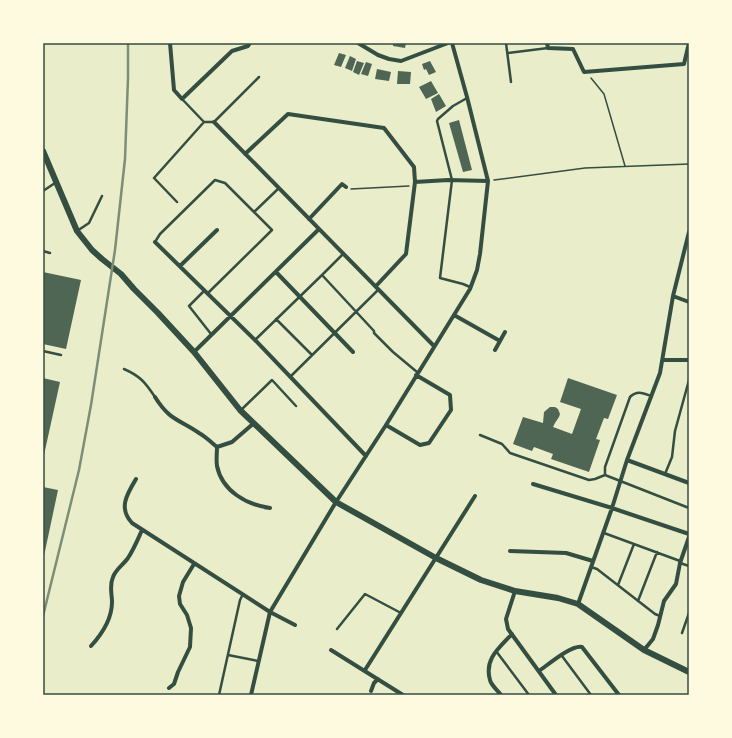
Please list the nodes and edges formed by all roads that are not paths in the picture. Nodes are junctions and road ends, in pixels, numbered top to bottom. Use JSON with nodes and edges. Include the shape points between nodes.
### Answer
{"nodes":[{"id":1,"x":170,"y":43,"type":"edge"},
{"id":2,"x":250,"y":43,"type":"edge"},
{"id":3,"x":358,"y":43,"type":"edge"},
{"id":4,"x":448,"y":43,"type":"edge"},
{"id":5,"x":452,"y":43,"type":"edge"},
{"id":6,"x":506,"y":43,"type":"edge"},
{"id":7,"x":689,"y":43,"type":"edge"},
{"id":8,"x":547,"y":45,"type":"edge"},
{"id":9,"x":508,"y":53,"type":"junction"},
{"id":10,"x":259,"y":77,"type":"dead end"},
{"id":11,"x":511,"y":82,"type":"dead end"},
{"id":12,"x":467,"y":98,"type":"junction"},
{"id":13,"x":182,"y":99,"type":"junction"},
{"id":14,"x":204,"y":122,"type":"junction"},
{"id":15,"x":214,"y":122,"type":"junction"},
{"id":16,"x":43,"y":151,"type":"edge"},
{"id":17,"x":245,"y":154,"type":"junction"},
{"id":18,"x":452,"y":180,"type":"junction"},
{"id":19,"x":488,"y":181,"type":"junction"},
{"id":20,"x":56,"y":183,"type":"junction"},
{"id":21,"x":415,"y":184,"type":"junction"},
{"id":22,"x":346,"y":187,"type":"road end"},
{"id":23,"x":279,"y":188,"type":"junction"},
{"id":24,"x":43,"y":191,"type":"edge"},
{"id":25,"x":102,"y":196,"type":"dead end"},
{"id":26,"x":177,"y":202,"type":"dead end"},
{"id":27,"x":254,"y":212,"type":"junction"},
{"id":28,"x":309,"y":219,"type":"junction"},
{"id":29,"x":319,"y":229,"type":"junction"},
{"id":30,"x":217,"y":230,"type":"dead end"},
{"id":31,"x":77,"y":231,"type":"junction"},
{"id":32,"x":689,"y":233,"type":"edge"},
{"id":33,"x":155,"y":242,"type":"joint"},
{"id":34,"x":43,"y":251,"type":"edge"},
{"id":35,"x":50,"y":253,"type":"dead end"},
{"id":36,"x":344,"y":253,"type":"junction"},
{"id":37,"x":180,"y":266,"type":"junction"},
{"id":38,"x":276,"y":272,"type":"junction"},
{"id":39,"x":322,"y":275,"type":"junction"},
{"id":40,"x":377,"y":288,"type":"junction"},
{"id":41,"x":470,"y":288,"type":"junction"},
{"id":42,"x":206,"y":292,"type":"junction"},
{"id":43,"x":299,"y":296,"type":"junction"},
{"id":44,"x":673,"y":296,"type":"junction"},
{"id":45,"x":689,"y":302,"type":"edge"},
{"id":46,"x":357,"y":312,"type":"junction"},
{"id":47,"x":454,"y":315,"type":"junction"},
{"id":48,"x":230,"y":316,"type":"junction"},
{"id":49,"x":276,"y":318,"type":"junction"},
{"id":50,"x":506,"y":332,"type":"dead end"},
{"id":51,"x":335,"y":333,"type":"junction"},
{"id":52,"x":212,"y":335,"type":"junction"},
{"id":53,"x":255,"y":340,"type":"junction"},
{"id":54,"x":500,"y":341,"type":"junction"},
{"id":55,"x":434,"y":346,"type":"junction"},
{"id":56,"x":495,"y":350,"type":"dead end"},
{"id":57,"x":43,"y":351,"type":"edge"},
{"id":58,"x":194,"y":352,"type":"junction"},
{"id":59,"x":353,"y":352,"type":"dead end"},
{"id":60,"x":61,"y":355,"type":"dead end"},
{"id":61,"x":312,"y":355,"type":"junction"},
{"id":62,"x":662,"y":360,"type":"junction"},
{"id":63,"x":689,"y":360,"type":"edge"},
{"id":64,"x":124,"y":369,"type":"dead end"},
{"id":65,"x":417,"y":374,"type":"junction"},
{"id":66,"x":290,"y":377,"type":"junction"},
{"id":67,"x":689,"y":380,"type":"edge"},
{"id":68,"x":652,"y":396,"type":"junction"},
{"id":69,"x":155,"y":397,"type":"joint"},
{"id":70,"x":296,"y":406,"type":"dead end"},
{"id":71,"x":240,"y":410,"type":"junction"},
{"id":72,"x":254,"y":423,"type":"junction"},
{"id":73,"x":386,"y":425,"type":"junction"},
{"id":74,"x":480,"y":435,"type":"dead end"},
{"id":75,"x":217,"y":447,"type":"junction"},
{"id":76,"x":366,"y":456,"type":"junction"},
{"id":77,"x":627,"y":460,"type":"junction"},
{"id":78,"x":665,"y":474,"type":"junction"},
{"id":79,"x":605,"y":475,"type":"junction"},
{"id":80,"x":136,"y":479,"type":"dead end"},
{"id":81,"x":620,"y":481,"type":"junction"},
{"id":82,"x":689,"y":483,"type":"edge"},
{"id":83,"x":533,"y":484,"type":"dead end"},
{"id":84,"x":475,"y":496,"type":"dead end"},
{"id":85,"x":336,"y":502,"type":"junction"},
{"id":86,"x":270,"y":508,"type":"dead end"},
{"id":87,"x":612,"y":508,"type":"junction"},
{"id":88,"x":689,"y":508,"type":"edge"},
{"id":89,"x":142,"y":530,"type":"junction"},
{"id":90,"x":603,"y":532,"type":"junction"},
{"id":91,"x":689,"y":536,"type":"edge"},
{"id":92,"x":634,"y":544,"type":"junction"},
{"id":93,"x":510,"y":551,"type":"dead end"},
{"id":94,"x":657,"y":552,"type":"junction"},
{"id":95,"x":436,"y":558,"type":"junction"},
{"id":96,"x":593,"y":561,"type":"junction"},
{"id":97,"x":680,"y":562,"type":"junction"},
{"id":98,"x":194,"y":564,"type":"junction"},
{"id":99,"x":689,"y":566,"type":"edge"},
{"id":100,"x":591,"y":567,"type":"junction"},
{"id":101,"x":618,"y":585,"type":"junction"},
{"id":102,"x":514,"y":591,"type":"junction"},
{"id":103,"x":243,"y":594,"type":"junction"},
{"id":104,"x":638,"y":601,"type":"junction"},
{"id":105,"x":578,"y":604,"type":"junction"},
{"id":106,"x":270,"y":612,"type":"junction"},
{"id":107,"x":689,"y":613,"type":"edge"},
{"id":108,"x":401,"y":614,"type":"junction"},
{"id":109,"x":660,"y":616,"type":"junction"},
{"id":110,"x":295,"y":625,"type":"dead end"},
{"id":111,"x":337,"y":629,"type":"dead end"},
{"id":112,"x":682,"y":633,"type":"dead end"},
{"id":113,"x":512,"y":634,"type":"junction"},
{"id":114,"x":91,"y":646,"type":"dead end"},
{"id":115,"x":332,"y":650,"type":"dead end"},
{"id":116,"x":644,"y":650,"type":"junction"},
{"id":117,"x":496,"y":651,"type":"junction"},
{"id":118,"x":228,"y":655,"type":"junction"},
{"id":119,"x":562,"y":656,"type":"junction"},
{"id":120,"x":258,"y":661,"type":"junction"},
{"id":121,"x":365,"y":670,"type":"junction"},
{"id":122,"x":539,"y":671,"type":"junction"},
{"id":123,"x":689,"y":672,"type":"edge"},
{"id":124,"x":378,"y":679,"type":"junction"},
{"id":125,"x":169,"y":688,"type":"dead end"},
{"id":126,"x":371,"y":690,"type":"dead end"},
{"id":127,"x":220,"y":695,"type":"edge"},
{"id":128,"x":251,"y":695,"type":"edge"},
{"id":129,"x":403,"y":695,"type":"edge"},
{"id":130,"x":501,"y":695,"type":"edge"},
{"id":131,"x":529,"y":695,"type":"edge"},
{"id":132,"x":556,"y":695,"type":"edge"},
{"id":133,"x":591,"y":695,"type":"edge"},
{"id":134,"x":619,"y":695,"type":"edge"}],
"edges":[{"from":1,"to":13,"type":"street","via":[[174,90]]},
{"from":2,"to":13,"type":"street","via":[[232,51]]},
{"from":3,"to":4,"type":"street","via":[[378,55],[401,60]]},
{"from":5,"to":12,"type":"street"},
{"from":6,"to":9,"type":"lane"},
{"from":7,"to":8,"type":"street","via":[[684,64],[590,72],[584,72],[573,49]]},
{"from":8,"to":9,"type":"lane"},
{"from":9,"to":11,"type":"lane"},
{"from":10,"to":15,"type":"lane"},
{"from":12,"to":18,"type":"lane","via":[[453,106],[437,121]]},
{"from":12,"to":19,"type":"street"},
{"from":13,"to":14,"type":"lane"},
{"from":14,"to":15,"type":"lane"},
{"from":14,"to":26,"type":"lane","via":[[154,178]]},
{"from":15,"to":17,"type":"street"},
{"from":16,"to":20,"type":"street"},
{"from":17,"to":21,"type":"street","via":[[288,114],[384,128],[414,167]]},
{"from":17,"to":23,"type":"street"},
{"from":18,"to":19,"type":"street"},
{"from":18,"to":21,"type":"street"},
{"from":18,"to":41,"type":"lane","via":[[440,278]]},
{"from":19,"to":41,"type":"street","via":[[480,254]]},
{"from":20,"to":24,"type":"lane"},
{"from":20,"to":31,"type":"street"},
{"from":21,"to":40,"type":"street","via":[[406,254]]},
{"from":22,"to":28,"type":"street","via":[[342,184]]},
{"from":23,"to":27,"type":"lane"},
{"from":23,"to":28,"type":"street"},
{"from":25,"to":31,"type":"lane","via":[[89,223]]},
{"from":27,"to":33,"type":"lane","via":[[225,183],[215,180]]},
{"from":27,"to":42,"type":"lane","via":[[272,230]]},
{"from":28,"to":29,"type":"street"},
{"from":29,"to":36,"type":"street"},
{"from":29,"to":38,"type":"street"},
{"from":30,"to":37,"type":"street"},
{"from":31,"to":58,"type":"street","via":[[92,250],[121,274]]},
{"from":32,"to":44,"type":"street"},
{"from":33,"to":37,"type":"street"},
{"from":34,"to":35,"type":"lane"},
{"from":36,"to":39,"type":"lane"},
{"from":36,"to":40,"type":"street"},
{"from":37,"to":42,"type":"street"},
{"from":38,"to":43,"type":"street"},
{"from":38,"to":48,"type":"street"},
{"from":39,"to":43,"type":"lane"},
{"from":39,"to":46,"type":"lane"},
{"from":40,"to":46,"type":"lane"},
{"from":40,"to":55,"type":"street"},
{"from":41,"to":47,"type":"street"},
{"from":42,"to":48,"type":"street"},
{"from":42,"to":52,"type":"lane","via":[[188,306]]},
{"from":43,"to":49,"type":"lane"},
{"from":43,"to":51,"type":"street"},
{"from":44,"to":45,"type":"street"},
{"from":44,"to":62,"type":"street"},
{"from":46,"to":51,"type":"lane"},
{"from":46,"to":65,"type":"lane","via":[[374,333]]},
{"from":47,"to":54,"type":"street"},
{"from":47,"to":55,"type":"street"},
{"from":48,"to":52,"type":"street"},
{"from":48,"to":53,"type":"street"},
{"from":49,"to":53,"type":"lane"},
{"from":49,"to":61,"type":"lane"},
{"from":50,"to":54,"type":"street"},
{"from":51,"to":59,"type":"street"},
{"from":51,"to":61,"type":"lane"},
{"from":52,"to":58,"type":"street"},
{"from":53,"to":66,"type":"street"},
{"from":54,"to":56,"type":"street"},
{"from":55,"to":65,"type":"street"},
{"from":57,"to":60,"type":"lane"},
{"from":58,"to":71,"type":"street"},
{"from":61,"to":66,"type":"lane"},
{"from":62,"to":63,"type":"street"},
{"from":62,"to":68,"type":"street"},
{"from":64,"to":69,"type":"lane","via":[[139,377]]},
{"from":65,"to":73,"type":"street"},
{"from":65,"to":73,"type":"street","via":[[450,395],[451,410],[429,443],[420,445]]},
{"from":66,"to":76,"type":"street"},
{"from":67,"to":78,"type":"lane","via":[[675,431],[672,457]]},
{"from":68,"to":77,"type":"street"},
{"from":68,"to":79,"type":"lane","via":[[639,392],[630,396],[605,467]]},
{"from":69,"to":75,"type":"street","via":[[169,416],[199,432]]},
{"from":70,"to":71,"type":"lane","via":[[272,380]]},
{"from":71,"to":72,"type":"street"},
{"from":72,"to":75,"type":"street","via":[[232,442]]},
{"from":72,"to":85,"type":"street"},
{"from":73,"to":76,"type":"street"},
{"from":74,"to":79,"type":"lane","via":[[502,444],[510,453],[589,480]]},
{"from":75,"to":86,"type":"street","via":[[217,466],[229,488],[245,501]]},
{"from":76,"to":85,"type":"street"},
{"from":77,"to":78,"type":"street"},
{"from":77,"to":81,"type":"street"},
{"from":78,"to":82,"type":"street"},
{"from":79,"to":81,"type":"lane"},
{"from":80,"to":89,"type":"street","via":[[124,510],[128,519]]},
{"from":81,"to":87,"type":"street"},
{"from":81,"to":88,"type":"lane"},
{"from":83,"to":87,"type":"street"},
{"from":84,"to":95,"type":"street"},
{"from":85,"to":95,"type":"street"},
{"from":85,"to":106,"type":"street"},
{"from":87,"to":90,"type":"street"},
{"from":87,"to":91,"type":"street"},
{"from":89,"to":98,"type":"street"},
{"from":89,"to":114,"type":"street","via":[[131,553],[115,573],[110,591],[112,601],[109,618],[100,637]]},
{"from":90,"to":92,"type":"lane"},
{"from":90,"to":96,"type":"street"},
{"from":91,"to":97,"type":"street"},
{"from":92,"to":94,"type":"lane"},
{"from":92,"to":101,"type":"lane"},
{"from":93,"to":96,"type":"street","via":[[566,553]]},
{"from":94,"to":97,"type":"lane"},
{"from":94,"to":104,"type":"lane"},
{"from":95,"to":102,"type":"street","via":[[481,580]]},
{"from":95,"to":108,"type":"street"},
{"from":96,"to":100,"type":"street"},
{"from":97,"to":99,"type":"lane"},
{"from":97,"to":109,"type":"street","via":[[676,584],[664,601]]},
{"from":98,"to":103,"type":"street"},
{"from":98,"to":125,"type":"street","via":[[183,582],[179,596],[191,628],[190,647],[174,684]]},
{"from":100,"to":101,"type":"lane","via":[[598,569]]},
{"from":100,"to":105,"type":"street"},
{"from":101,"to":104,"type":"lane"},
{"from":102,"to":105,"type":"street"},
{"from":102,"to":113,"type":"street","via":[[506,619]]},
{"from":103,"to":106,"type":"street"},
{"from":103,"to":118,"type":"lane"},
{"from":104,"to":109,"type":"lane"},
{"from":105,"to":116,"type":"street"},
{"from":106,"to":110,"type":"street"},
{"from":106,"to":120,"type":"street"},
{"from":107,"to":112,"type":"lane"},
{"from":108,"to":111,"type":"lane","via":[[365,594]]},
{"from":108,"to":121,"type":"street"},
{"from":109,"to":116,"type":"street","via":[[652,639]]},
{"from":113,"to":117,"type":"street"},
{"from":113,"to":122,"type":"street"},
{"from":115,"to":121,"type":"street"},
{"from":116,"to":123,"type":"street"},
{"from":117,"to":130,"type":"street","via":[[489,667],[490,681]]},
{"from":117,"to":131,"type":"lane"},
{"from":118,"to":120,"type":"lane"},
{"from":118,"to":127,"type":"lane"},
{"from":119,"to":122,"type":"street"},
{"from":119,"to":133,"type":"lane"},
{"from":119,"to":134,"type":"street","via":[[577,646],[582,647]]},
{"from":120,"to":128,"type":"street"},
{"from":121,"to":124,"type":"street"},
{"from":122,"to":132,"type":"street"},
{"from":124,"to":126,"type":"street"},
{"from":124,"to":129,"type":"street"}]}
